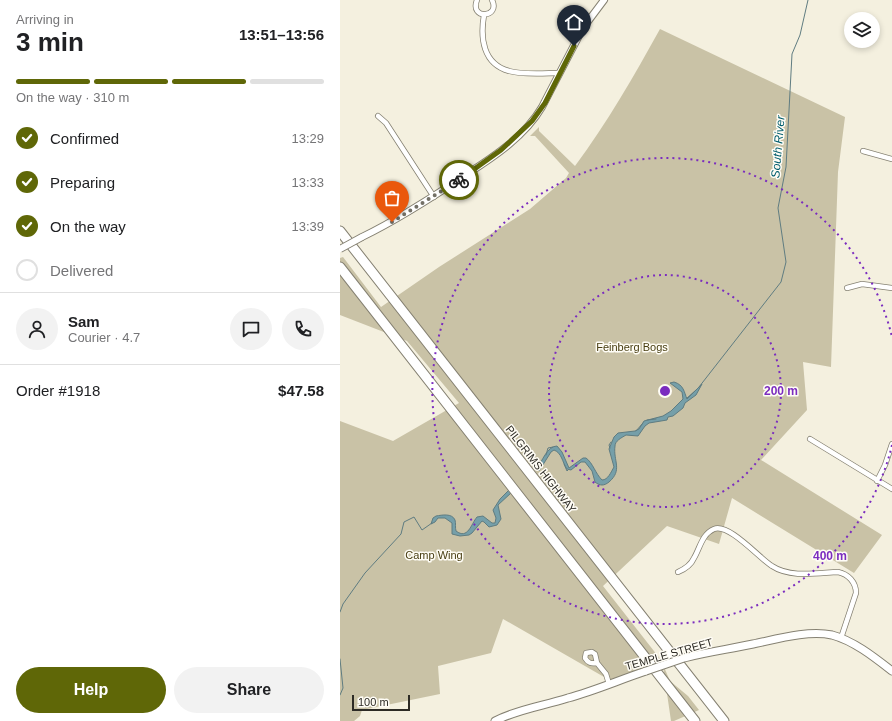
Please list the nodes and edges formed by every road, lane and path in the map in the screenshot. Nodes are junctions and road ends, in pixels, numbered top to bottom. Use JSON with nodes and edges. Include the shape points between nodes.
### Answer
{"nodes":[{"id":1,"x":477,"y":0,"type":"edge"},
{"id":2,"x":492,"y":0,"type":"edge"},
{"id":3,"x":604,"y":0,"type":"edge"},
{"id":4,"x":484,"y":15,"type":"junction"},
{"id":5,"x":559,"y":73,"type":"junction"},
{"id":6,"x":378,"y":116,"type":"dead end"},
{"id":7,"x":863,"y":151,"type":"dead end"},
{"id":8,"x":892,"y":159,"type":"edge"},
{"id":9,"x":434,"y":197,"type":"junction"},
{"id":10,"x":340,"y":231,"type":"edge"},
{"id":11,"x":340,"y":249,"type":"edge"},
{"id":12,"x":340,"y":267,"type":"edge"},
{"id":13,"x":847,"y":288,"type":"dead end"},
{"id":14,"x":892,"y":288,"type":"edge"},
{"id":15,"x":810,"y":439,"type":"dead end"},
{"id":16,"x":892,"y":444,"type":"edge"},
{"id":17,"x":877,"y":481,"type":"junction"},
{"id":18,"x":892,"y":489,"type":"edge"},
{"id":19,"x":678,"y":572,"type":"dead end"},
{"id":20,"x":840,"y":638,"type":"junction"},
{"id":21,"x":597,"y":663,"type":"dead end"},
{"id":22,"x":892,"y":671,"type":"edge"},
{"id":23,"x":608,"y":684,"type":"junction"},
{"id":24,"x":495,"y":721,"type":"edge"},
{"id":25,"x":696,"y":721,"type":"edge"},
{"id":26,"x":724,"y":721,"type":"edge"}],
"edges":[{"from":1,"to":4,"type":"street","via":[[476,10]]},
{"from":2,"to":4,"type":"street","via":[[492,11]]},
{"from":3,"to":5,"type":"street","via":[[583,28]]},
{"from":4,"to":5,"type":"street","via":[[484,48],[501,68],[511,72]]},
{"from":5,"to":9,"type":"street","via":[[542,107],[527,126],[495,155]]},
{"from":6,"to":9,"type":"street","via":[[393,134]]},
{"from":7,"to":8,"type":"street"},
{"from":9,"to":11,"type":"street","bridge":true},
{"from":10,"to":26,"type":"highway","name":"PILGRIMS HIGHWAY"},
{"from":12,"to":25,"type":"highway"},
{"from":13,"to":14,"type":"street","via":[[862,284]]},
{"from":15,"to":17,"type":"street"},
{"from":16,"to":17,"type":"street"},
{"from":17,"to":18,"type":"street"},
{"from":19,"to":20,"type":"street","via":[[692,562],[707,534],[717,528],[734,534],[763,560],[780,570],[843,573],[853,582],[856,593]]},
{"from":20,"to":22,"type":"main road","name":"TEMPLE STREET"},
{"from":20,"to":23,"type":"main road","name":"TEMPLE STREET","bridge":true,"via":[[822,634],[804,635],[720,650],[684,658]]},
{"from":21,"to":23,"type":"street","via":[[606,674]]},
{"from":23,"to":24,"type":"main road","name":"TEMPLE STREET"}]}
